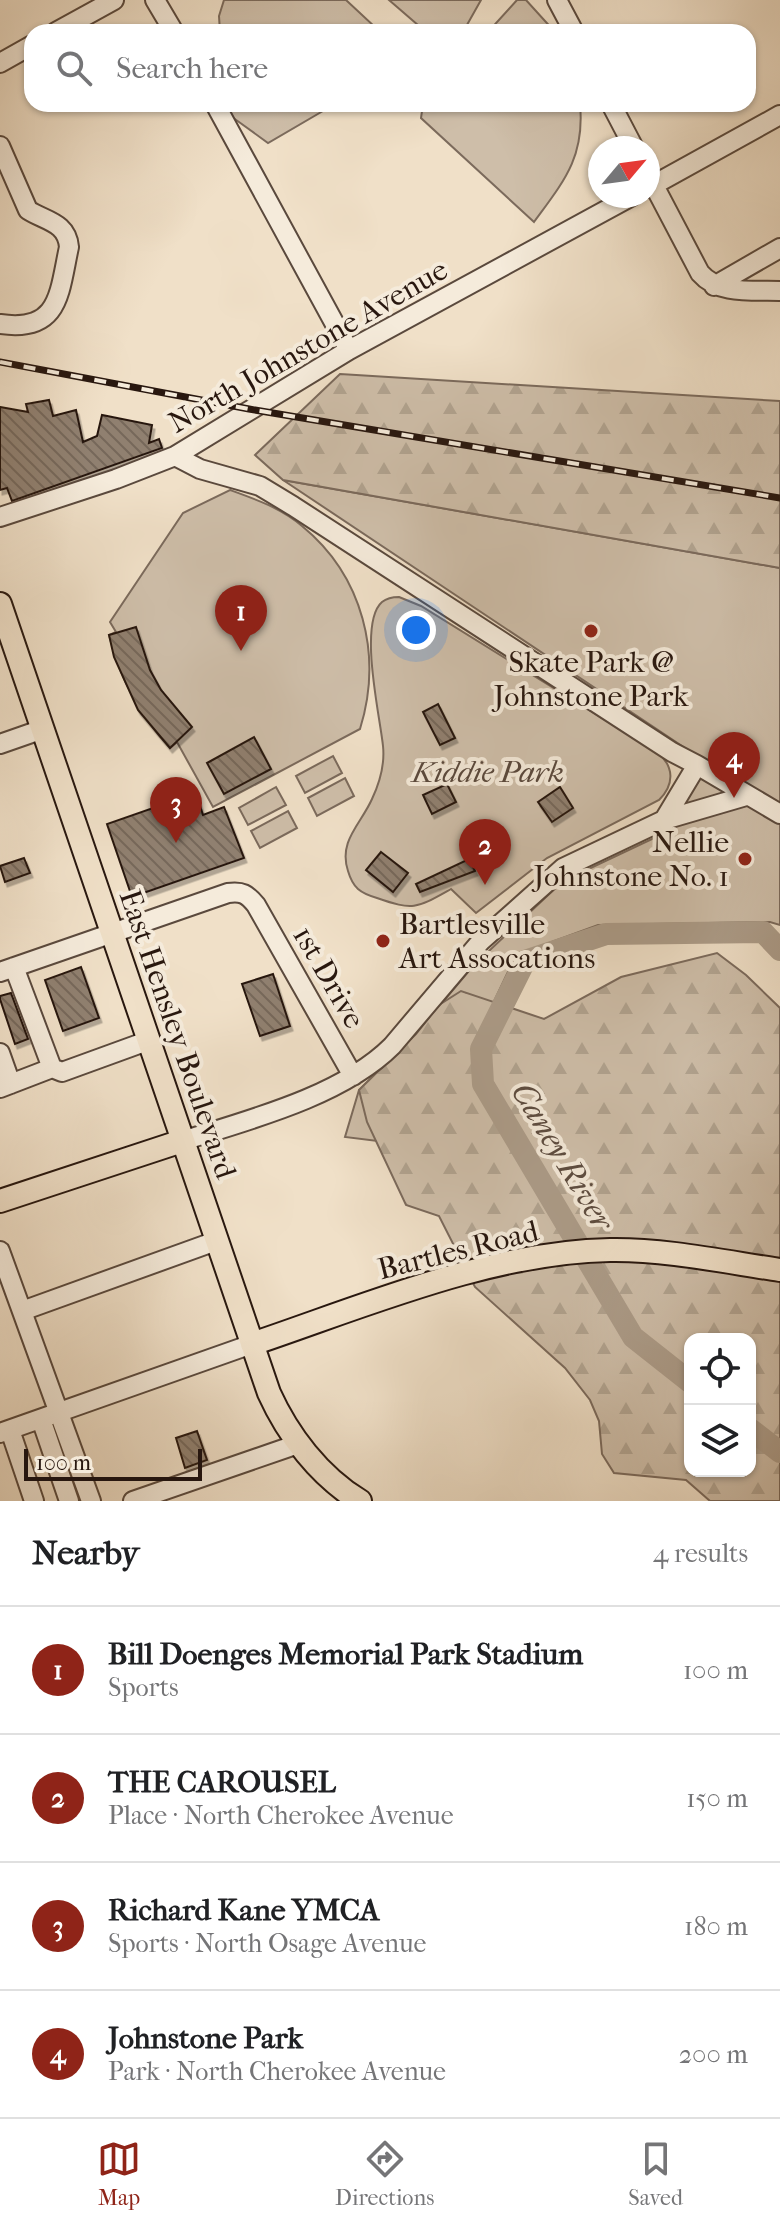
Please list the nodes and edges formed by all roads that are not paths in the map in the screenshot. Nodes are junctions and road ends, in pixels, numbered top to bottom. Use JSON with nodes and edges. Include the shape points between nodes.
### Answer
{"nodes":[{"id":1,"x":114,"y":0,"type":"edge"},
{"id":2,"x":155,"y":0,"type":"edge"},
{"id":3,"x":557,"y":0,"type":"edge"},
{"id":4,"x":70,"y":24,"type":"edge"},
{"id":5,"x":169,"y":24,"type":"edge"},
{"id":6,"x":570,"y":24,"type":"edge"},
{"id":7,"x":24,"y":50,"type":"edge"},
{"id":8,"x":0,"y":63,"type":"edge"},
{"id":9,"x":219,"y":112,"type":"edge"},
{"id":10,"x":615,"y":112,"type":"edge"},
{"id":11,"x":780,"y":115,"type":"edge"},
{"id":12,"x":628,"y":136,"type":"edge"},
{"id":13,"x":0,"y":146,"type":"edge"},
{"id":14,"x":660,"y":177,"type":"edge"},
{"id":15,"x":660,"y":200,"type":"edge"},
{"id":16,"x":610,"y":208,"type":"edge"},
{"id":17,"x":780,"y":248,"type":"edge"},
{"id":18,"x":714,"y":286,"type":"junction"},
{"id":19,"x":780,"y":291,"type":"edge"},
{"id":20,"x":0,"y":324,"type":"edge"},
{"id":21,"x":349,"y":350,"type":"junction"},
{"id":22,"x":175,"y":456,"type":"junction"},
{"id":23,"x":0,"y":517,"type":"edge"},
{"id":24,"x":0,"y":604,"type":"edge"},
{"id":25,"x":43,"y":729,"type":"junction"},
{"id":26,"x":0,"y":744,"type":"edge"},
{"id":27,"x":697,"y":765,"type":"junction"},
{"id":28,"x":746,"y":796,"type":"junction"},
{"id":29,"x":780,"y":814,"type":"edge"},
{"id":30,"x":664,"y":820,"type":"junction"},
{"id":31,"x":113,"y":934,"type":"junction"},
{"id":32,"x":7,"y":970,"type":"edge"},
{"id":33,"x":150,"y":1040,"type":"junction"},
{"id":34,"x":0,"y":1053,"type":"edge"},
{"id":35,"x":52,"y":1068,"type":"junction"},
{"id":36,"x":353,"y":1076,"type":"junction"},
{"id":37,"x":6,"y":1086,"type":"edge"},
{"id":38,"x":182,"y":1141,"type":"junction"},
{"id":39,"x":0,"y":1201,"type":"edge"},
{"id":40,"x":216,"y":1241,"type":"junction"},
{"id":41,"x":0,"y":1251,"type":"edge"},
{"id":42,"x":780,"y":1270,"type":"edge"},
{"id":43,"x":22,"y":1311,"type":"junction"},
{"id":44,"x":252,"y":1344,"type":"junction"},
{"id":45,"x":60,"y":1412,"type":"junction"},
{"id":46,"x":41,"y":1419,"type":"junction"},
{"id":47,"x":5,"y":1432,"type":"edge"},
{"id":48,"x":298,"y":1444,"type":"junction"},
{"id":49,"x":34,"y":1501,"type":"edge"},
{"id":50,"x":69,"y":1501,"type":"edge"},
{"id":51,"x":91,"y":1501,"type":"edge"},
{"id":52,"x":133,"y":1501,"type":"edge"},
{"id":53,"x":360,"y":1501,"type":"edge"}],
"edges":[{"from":1,"to":4,"type":"street"},
{"from":2,"to":5,"type":"street"},
{"from":3,"to":6,"type":"street"},
{"from":7,"to":8,"type":"street"},
{"from":9,"to":21,"type":"street"},
{"from":10,"to":12,"type":"street"},
{"from":11,"to":14,"type":"street"},
{"from":13,"to":20,"type":"street","via":[[28,210],[58,224],[69,240],[59,296],[45,318],[20,327]]},
{"from":15,"to":18,"type":"street","via":[[700,273]]},
{"from":16,"to":21,"type":"street","name":"North Johnstone Avenue"},
{"from":17,"to":18,"type":"street"},
{"from":18,"to":19,"type":"street"},
{"from":21,"to":22,"type":"street","name":"North Johnstone Avenue"},
{"from":22,"to":23,"type":"street","name":"North Johnstone Avenue"},
{"from":22,"to":27,"type":"street","via":[[282,499]]},
{"from":24,"to":25,"type":"main road","name":"East Hensley Boulevard"},
{"from":25,"to":26,"type":"street"},
{"from":25,"to":31,"type":"main road","name":"East Hensley Boulevard"},
{"from":27,"to":28,"type":"street"},
{"from":27,"to":30,"type":"street"},
{"from":28,"to":29,"type":"street"},
{"from":28,"to":30,"type":"street"},
{"from":30,"to":36,"type":"street","via":[[563,868],[481,941],[377,1061]]},
{"from":31,"to":32,"type":"street"},
{"from":31,"to":33,"type":"main road","name":"East Hensley Boulevard"},
{"from":31,"to":36,"type":"street","name":"1st Drive","via":[[228,893],[248,895]]},
{"from":32,"to":35,"type":"street","via":[[29,1008]]},
{"from":33,"to":35,"type":"street","via":[[62,1072]]},
{"from":33,"to":38,"type":"main road","name":"East Hensley Boulevard"},
{"from":34,"to":37,"type":"street"},
{"from":35,"to":37,"type":"street"},
{"from":36,"to":38,"type":"street","via":[[318,1094]]},
{"from":38,"to":39,"type":"main road"},
{"from":38,"to":40,"type":"main road","name":"East Hensley Boulevard"},
{"from":40,"to":43,"type":"street"},
{"from":40,"to":44,"type":"main road","name":"East Hensley Boulevard"},
{"from":41,"to":43,"type":"street"},
{"from":42,"to":44,"type":"main road","name":"Bartles Road","via":[[611,1250],[543,1257],[417,1288]]},
{"from":43,"to":45,"type":"street"},
{"from":44,"to":45,"type":"street"},
{"from":44,"to":48,"type":"main road","name":"East Hensley Boulevard","via":[[280,1417]]},
{"from":45,"to":46,"type":"street"},
{"from":45,"to":51,"type":"street"},
{"from":46,"to":47,"type":"street"},
{"from":46,"to":50,"type":"street"},
{"from":47,"to":49,"type":"street"},
{"from":48,"to":52,"type":"street"},
{"from":48,"to":53,"type":"main road","name":"East Hensley Boulevard"}]}
